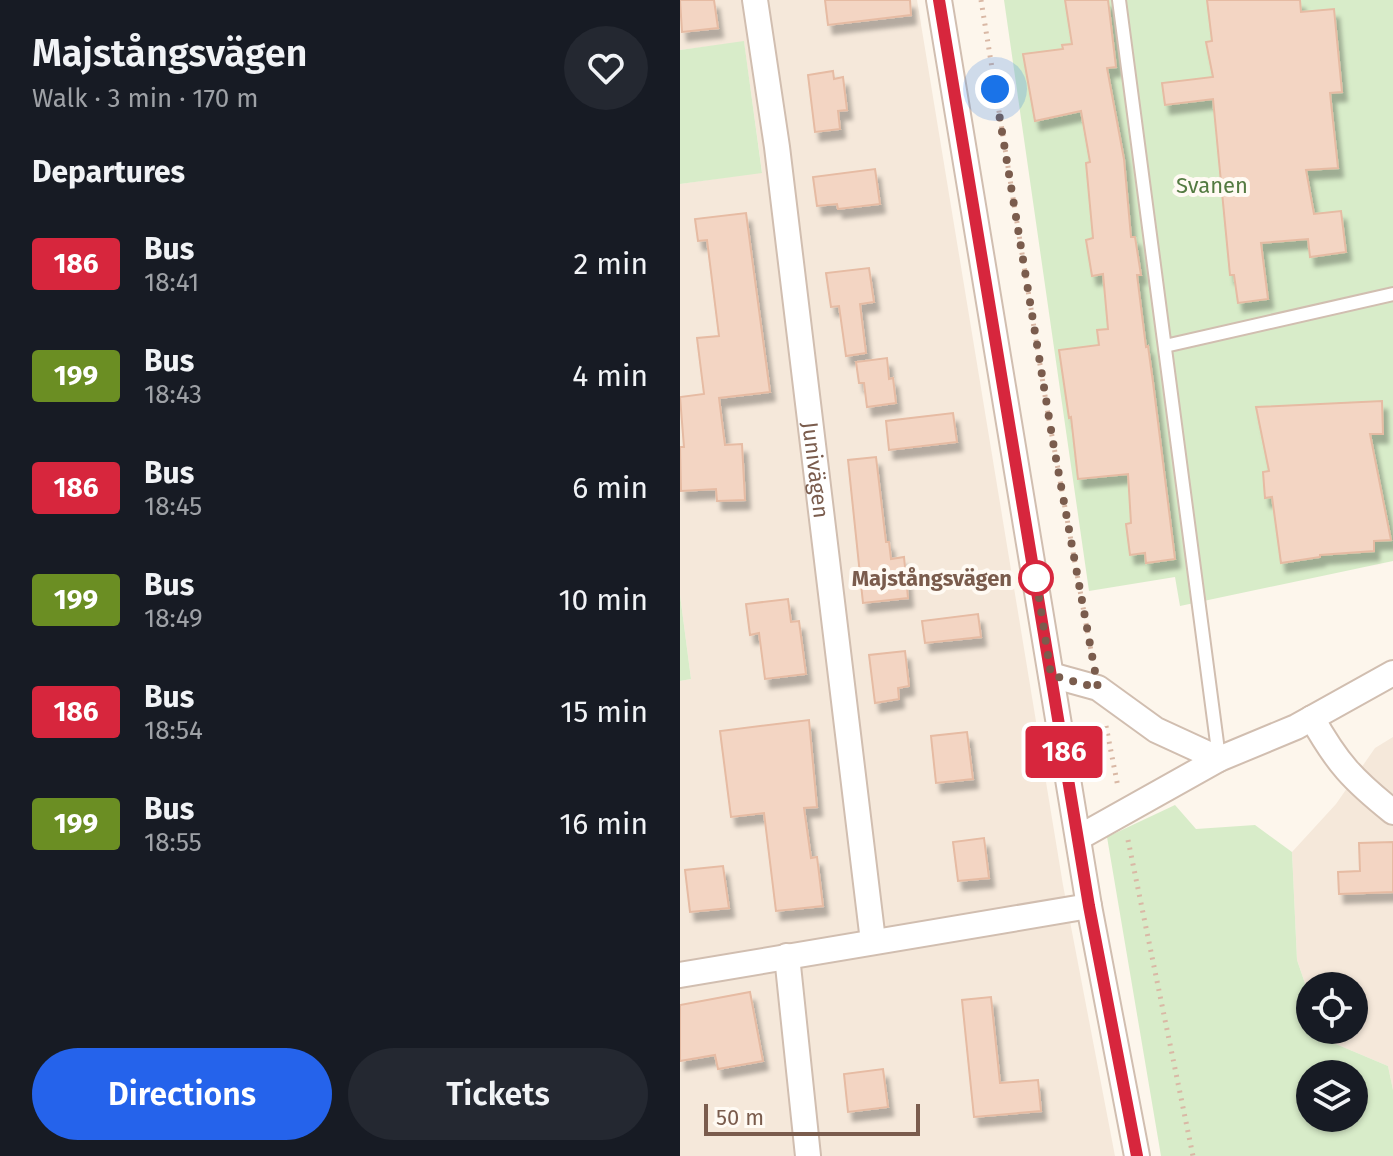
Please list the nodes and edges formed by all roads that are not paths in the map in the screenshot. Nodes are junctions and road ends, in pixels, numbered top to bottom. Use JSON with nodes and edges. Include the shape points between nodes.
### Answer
{"nodes":[{"id":1,"x":755,"y":0,"type":"edge"},
{"id":2,"x":939,"y":0,"type":"edge"},
{"id":3,"x":1119,"y":0,"type":"edge"},
{"id":4,"x":1393,"y":294,"type":"edge"},
{"id":5,"x":1165,"y":346,"type":"junction"},
{"id":6,"x":1393,"y":673,"type":"edge"},
{"id":7,"x":1051,"y":675,"type":"junction"},
{"id":8,"x":1312,"y":718,"type":"junction"},
{"id":9,"x":1219,"y":759,"type":"junction"},
{"id":10,"x":1393,"y":812,"type":"edge"},
{"id":11,"x":1078,"y":838,"type":"junction"},
{"id":12,"x":1089,"y":906,"type":"junction"},
{"id":13,"x":873,"y":941,"type":"junction"},
{"id":14,"x":787,"y":956,"type":"junction"},
{"id":15,"x":680,"y":975,"type":"edge"},
{"id":16,"x":808,"y":1156,"type":"edge"},
{"id":17,"x":1137,"y":1156,"type":"edge"}],
"edges":[{"from":1,"to":13,"type":"street","name":"Junivägen"},
{"from":2,"to":7,"type":"street"},
{"from":3,"to":5,"type":"lane"},
{"from":4,"to":5,"type":"lane"},
{"from":5,"to":9,"type":"lane"},
{"from":6,"to":8,"type":"street"},
{"from":7,"to":9,"type":"street","via":[[1098,688],[1156,730]]},
{"from":7,"to":11,"type":"street"},
{"from":8,"to":9,"type":"street"},
{"from":8,"to":10,"type":"street","via":[[1356,783]]},
{"from":9,"to":11,"type":"street"},
{"from":11,"to":12,"type":"street"},
{"from":12,"to":13,"type":"street"},
{"from":12,"to":17,"type":"street"},
{"from":13,"to":14,"type":"street"},
{"from":14,"to":15,"type":"street"},
{"from":14,"to":16,"type":"street"}]}
